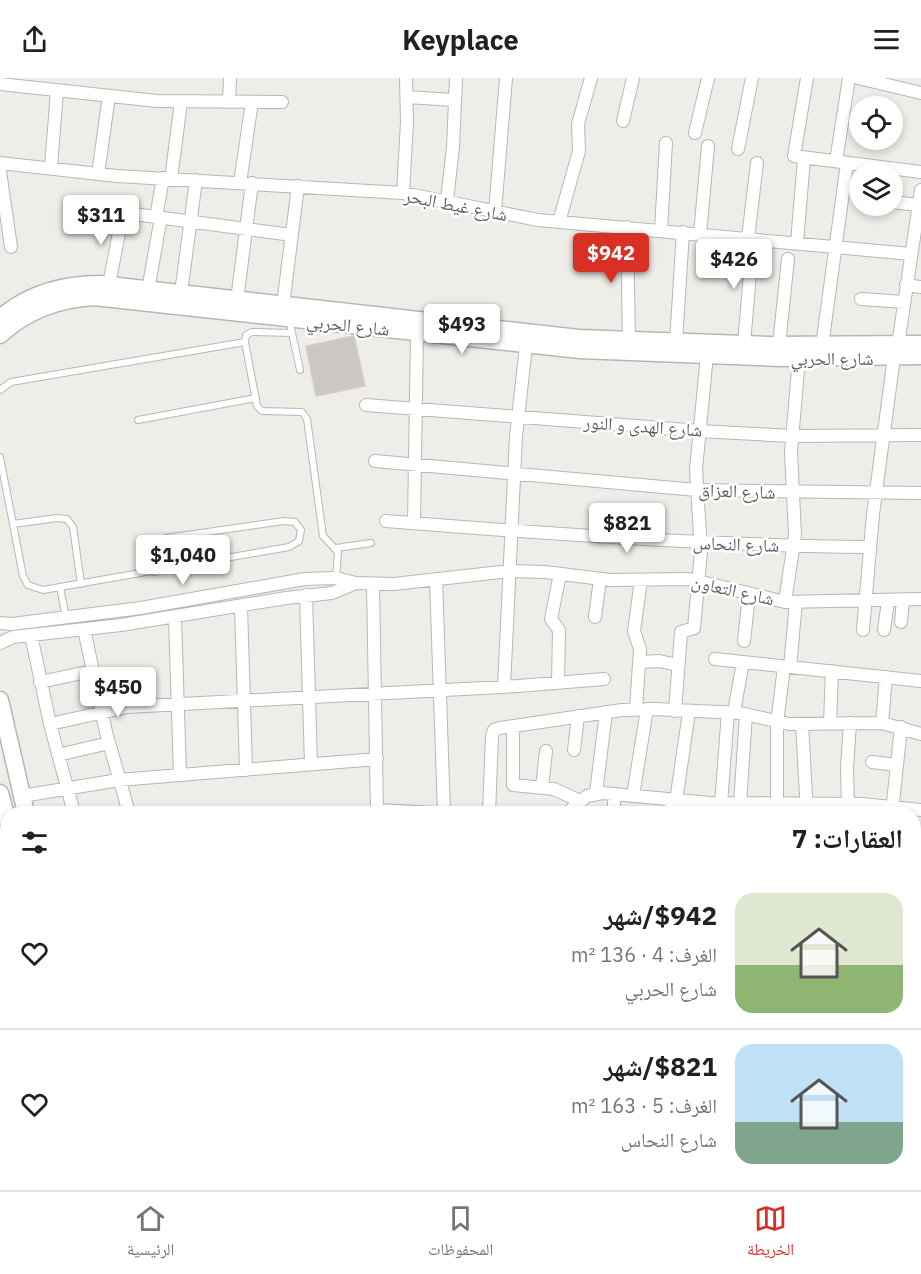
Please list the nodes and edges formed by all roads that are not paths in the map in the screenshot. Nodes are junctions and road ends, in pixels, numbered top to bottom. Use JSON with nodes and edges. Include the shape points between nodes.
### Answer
{"nodes":[{"id":1,"x":68,"y":78,"type":"edge"},
{"id":2,"x":230,"y":78,"type":"edge"},
{"id":3,"x":406,"y":78,"type":"edge"},
{"id":4,"x":456,"y":78,"type":"edge"},
{"id":5,"x":506,"y":78,"type":"edge"},
{"id":6,"x":591,"y":78,"type":"edge"},
{"id":7,"x":633,"y":78,"type":"edge"},
{"id":8,"x":708,"y":78,"type":"edge"},
{"id":9,"x":752,"y":78,"type":"edge"},
{"id":10,"x":807,"y":78,"type":"edge"},
{"id":11,"x":849,"y":78,"type":"edge"},
{"id":12,"x":858,"y":78,"type":"edge"},
{"id":13,"x":0,"y":84,"type":"edge"},
{"id":14,"x":62,"y":91,"type":"junction"},
{"id":15,"x":921,"y":93,"type":"edge"},
{"id":16,"x":109,"y":96,"type":"junction"},
{"id":17,"x":407,"y":97,"type":"junction"},
{"id":18,"x":454,"y":100,"type":"junction"},
{"id":19,"x":181,"y":102,"type":"junction"},
{"id":20,"x":229,"y":102,"type":"junction"},
{"id":21,"x":252,"y":102,"type":"junction"},
{"id":22,"x":282,"y":102,"type":"dead end"},
{"id":23,"x":623,"y":121,"type":"dead end"},
{"id":24,"x":695,"y":133,"type":"dead end"},
{"id":25,"x":666,"y":143,"type":"dead end"},
{"id":26,"x":708,"y":146,"type":"dead end"},
{"id":27,"x":738,"y":149,"type":"dead end"},
{"id":28,"x":799,"y":157,"type":"junction"},
{"id":29,"x":841,"y":162,"type":"junction"},
{"id":30,"x":0,"y":163,"type":"edge"},
{"id":31,"x":756,"y":163,"type":"dead end"},
{"id":32,"x":51,"y":168,"type":"junction"},
{"id":33,"x":0,"y":171,"type":"edge"},
{"id":34,"x":921,"y":172,"type":"edge"},
{"id":35,"x":98,"y":174,"type":"junction"},
{"id":36,"x":167,"y":178,"type":"junction"},
{"id":37,"x":196,"y":180,"type":"junction"},
{"id":38,"x":246,"y":183,"type":"junction"},
{"id":39,"x":298,"y":186,"type":"junction"},
{"id":40,"x":921,"y":190,"type":"edge"},
{"id":41,"x":403,"y":193,"type":"junction"},
{"id":42,"x":447,"y":200,"type":"junction"},
{"id":43,"x":903,"y":203,"type":"edge"},
{"id":44,"x":918,"y":205,"type":"junction"},
{"id":45,"x":96,"y":209,"type":"dead end"},
{"id":46,"x":123,"y":212,"type":"junction"},
{"id":47,"x":495,"y":212,"type":"junction"},
{"id":48,"x":158,"y":217,"type":"junction"},
{"id":49,"x":190,"y":221,"type":"junction"},
{"id":50,"x":560,"y":222,"type":"junction"},
{"id":51,"x":918,"y":224,"type":"edge"},
{"id":52,"x":627,"y":227,"type":"junction"},
{"id":53,"x":246,"y":228,"type":"junction"},
{"id":54,"x":661,"y":230,"type":"junction"},
{"id":55,"x":683,"y":232,"type":"junction"},
{"id":56,"x":5,"y":233,"type":"edge"},
{"id":57,"x":700,"y":234,"type":"junction"},
{"id":58,"x":292,"y":235,"type":"junction"},
{"id":59,"x":751,"y":238,"type":"junction"},
{"id":60,"x":797,"y":243,"type":"junction"},
{"id":61,"x":836,"y":246,"type":"junction"},
{"id":62,"x":12,"y":247,"type":"dead end"},
{"id":63,"x":911,"y":254,"type":"junction"},
{"id":64,"x":788,"y":260,"type":"dead end"},
{"id":65,"x":109,"y":285,"type":"junction"},
{"id":66,"x":906,"y":285,"type":"junction"},
{"id":67,"x":921,"y":287,"type":"edge"},
{"id":68,"x":148,"y":290,"type":"junction"},
{"id":69,"x":181,"y":293,"type":"junction"},
{"id":70,"x":48,"y":298,"type":"junction"},
{"id":71,"x":861,"y":299,"type":"dead end"},
{"id":72,"x":237,"y":300,"type":"junction"},
{"id":73,"x":904,"y":302,"type":"junction"},
{"id":74,"x":0,"y":318,"type":"edge"},
{"id":75,"x":288,"y":319,"type":"junction"},
{"id":76,"x":417,"y":333,"type":"junction"},
{"id":77,"x":0,"y":335,"type":"edge"},
{"id":78,"x":629,"y":341,"type":"junction"},
{"id":79,"x":245,"y":342,"type":"junction"},
{"id":80,"x":676,"y":342,"type":"junction"},
{"id":81,"x":921,"y":344,"type":"edge"},
{"id":82,"x":779,"y":345,"type":"junction"},
{"id":83,"x":526,"y":346,"type":"junction"},
{"id":84,"x":822,"y":346,"type":"junction"},
{"id":85,"x":735,"y":348,"type":"junction"},
{"id":86,"x":896,"y":351,"type":"junction"},
{"id":87,"x":707,"y":356,"type":"junction"},
{"id":88,"x":921,"y":356,"type":"edge"},
{"id":89,"x":799,"y":358,"type":"junction"},
{"id":90,"x":300,"y":370,"type":"dead end"},
{"id":91,"x":0,"y":390,"type":"edge"},
{"id":92,"x":256,"y":398,"type":"junction"},
{"id":93,"x":366,"y":405,"type":"dead end"},
{"id":94,"x":416,"y":409,"type":"junction"},
{"id":95,"x":518,"y":416,"type":"junction"},
{"id":96,"x":138,"y":420,"type":"dead end"},
{"id":97,"x":700,"y":431,"type":"junction"},
{"id":98,"x":792,"y":435,"type":"junction"},
{"id":99,"x":884,"y":435,"type":"junction"},
{"id":100,"x":921,"y":435,"type":"edge"},
{"id":101,"x":0,"y":457,"type":"edge"},
{"id":102,"x":375,"y":461,"type":"dead end"},
{"id":103,"x":415,"y":465,"type":"junction"},
{"id":104,"x":514,"y":475,"type":"junction"},
{"id":105,"x":696,"y":490,"type":"junction"},
{"id":106,"x":794,"y":492,"type":"junction"},
{"id":107,"x":876,"y":493,"type":"junction"},
{"id":108,"x":921,"y":493,"type":"edge"},
{"id":109,"x":386,"y":521,"type":"dead end"},
{"id":110,"x":414,"y":523,"type":"junction"},
{"id":111,"x":13,"y":524,"type":"junction"},
{"id":112,"x":512,"y":532,"type":"junction"},
{"id":113,"x":371,"y":543,"type":"dead end"},
{"id":114,"x":701,"y":543,"type":"junction"},
{"id":115,"x":795,"y":546,"type":"junction"},
{"id":116,"x":870,"y":547,"type":"junction"},
{"id":117,"x":336,"y":548,"type":"junction"},
{"id":118,"x":510,"y":571,"type":"junction"},
{"id":119,"x":155,"y":572,"type":"junction"},
{"id":120,"x":560,"y":574,"type":"junction"},
{"id":121,"x":336,"y":578,"type":"junction"},
{"id":122,"x":436,"y":579,"type":"junction"},
{"id":123,"x":600,"y":579,"type":"junction"},
{"id":124,"x":641,"y":580,"type":"junction"},
{"id":125,"x":699,"y":580,"type":"junction"},
{"id":126,"x":356,"y":583,"type":"junction"},
{"id":127,"x":81,"y":584,"type":"junction"},
{"id":128,"x":373,"y":584,"type":"junction"},
{"id":129,"x":60,"y":587,"type":"junction"},
{"id":130,"x":306,"y":595,"type":"junction"},
{"id":131,"x":749,"y":595,"type":"junction"},
{"id":132,"x":921,"y":599,"type":"edge"},
{"id":133,"x":866,"y":600,"type":"junction"},
{"id":134,"x":903,"y":600,"type":"junction"},
{"id":135,"x":888,"y":601,"type":"junction"},
{"id":136,"x":790,"y":602,"type":"junction"},
{"id":137,"x":241,"y":606,"type":"junction"},
{"id":138,"x":175,"y":617,"type":"junction"},
{"id":139,"x":596,"y":617,"type":"dead end"},
{"id":140,"x":66,"y":618,"type":"junction"},
{"id":141,"x":901,"y":622,"type":"dead end"},
{"id":142,"x":0,"y":623,"type":"edge"},
{"id":143,"x":84,"y":629,"type":"junction"},
{"id":144,"x":863,"y":630,"type":"dead end"},
{"id":145,"x":884,"y":630,"type":"dead end"},
{"id":146,"x":69,"y":631,"type":"junction"},
{"id":147,"x":31,"y":635,"type":"junction"},
{"id":148,"x":744,"y":641,"type":"dead end"},
{"id":149,"x":0,"y":643,"type":"edge"},
{"id":150,"x":715,"y":659,"type":"dead end"},
{"id":151,"x":639,"y":662,"type":"junction"},
{"id":152,"x":743,"y":662,"type":"junction"},
{"id":153,"x":678,"y":665,"type":"junction"},
{"id":154,"x":787,"y":667,"type":"junction"},
{"id":155,"x":92,"y":671,"type":"junction"},
{"id":156,"x":832,"y":671,"type":"junction"},
{"id":157,"x":886,"y":677,"type":"junction"},
{"id":158,"x":604,"y":679,"type":"dead end"},
{"id":159,"x":921,"y":681,"type":"edge"},
{"id":160,"x":40,"y":682,"type":"junction"},
{"id":161,"x":558,"y":683,"type":"junction"},
{"id":162,"x":504,"y":687,"type":"junction"},
{"id":163,"x":440,"y":690,"type":"junction"},
{"id":164,"x":376,"y":694,"type":"junction"},
{"id":165,"x":309,"y":697,"type":"junction"},
{"id":166,"x":0,"y":699,"type":"edge"},
{"id":167,"x":244,"y":701,"type":"junction"},
{"id":168,"x":178,"y":704,"type":"junction"},
{"id":169,"x":641,"y":709,"type":"junction"},
{"id":170,"x":675,"y":711,"type":"junction"},
{"id":171,"x":101,"y":712,"type":"junction"},
{"id":172,"x":606,"y":712,"type":"junction"},
{"id":173,"x":689,"y":712,"type":"junction"},
{"id":174,"x":736,"y":713,"type":"junction"},
{"id":175,"x":578,"y":716,"type":"junction"},
{"id":176,"x":777,"y":723,"type":"junction"},
{"id":177,"x":830,"y":723,"type":"junction"},
{"id":178,"x":850,"y":723,"type":"junction"},
{"id":179,"x":882,"y":723,"type":"junction"},
{"id":180,"x":50,"y":724,"type":"junction"},
{"id":181,"x":802,"y":724,"type":"junction"},
{"id":182,"x":513,"y":726,"type":"junction"},
{"id":183,"x":901,"y":727,"type":"junction"},
{"id":184,"x":921,"y":734,"type":"edge"},
{"id":185,"x":109,"y":743,"type":"junction"},
{"id":186,"x":574,"y":750,"type":"dead end"},
{"id":187,"x":546,"y":751,"type":"dead end"},
{"id":188,"x":57,"y":755,"type":"junction"},
{"id":189,"x":377,"y":759,"type":"junction"},
{"id":190,"x":872,"y":762,"type":"dead end"},
{"id":191,"x":311,"y":764,"type":"junction"},
{"id":192,"x":896,"y":765,"type":"junction"},
{"id":193,"x":246,"y":770,"type":"junction"},
{"id":194,"x":180,"y":775,"type":"junction"},
{"id":195,"x":119,"y":780,"type":"junction"},
{"id":196,"x":67,"y":788,"type":"junction"},
{"id":197,"x":542,"y":788,"type":"junction"},
{"id":198,"x":596,"y":793,"type":"junction"},
{"id":199,"x":615,"y":794,"type":"junction"},
{"id":200,"x":22,"y":795,"type":"junction"},
{"id":201,"x":633,"y":796,"type":"junction"},
{"id":202,"x":740,"y":804,"type":"junction"},
{"id":203,"x":672,"y":805,"type":"edge"},
{"id":204,"x":777,"y":805,"type":"junction"},
{"id":205,"x":24,"y":806,"type":"edge"},
{"id":206,"x":72,"y":806,"type":"edge"},
{"id":207,"x":126,"y":806,"type":"edge"},
{"id":208,"x":377,"y":806,"type":"edge"},
{"id":209,"x":444,"y":806,"type":"edge"},
{"id":210,"x":489,"y":806,"type":"edge"},
{"id":211,"x":571,"y":806,"type":"edge"},
{"id":212,"x":577,"y":806,"type":"edge"},
{"id":213,"x":614,"y":806,"type":"edge"},
{"id":214,"x":697,"y":806,"type":"edge"},
{"id":215,"x":722,"y":806,"type":"edge"},
{"id":216,"x":728,"y":806,"type":"edge"},
{"id":217,"x":748,"y":806,"type":"edge"},
{"id":218,"x":773,"y":806,"type":"edge"},
{"id":219,"x":784,"y":806,"type":"edge"},
{"id":220,"x":807,"y":806,"type":"edge"},
{"id":221,"x":848,"y":806,"type":"edge"},
{"id":222,"x":893,"y":806,"type":"edge"}],
"edges":[{"from":1,"to":14,"type":"street"},
{"from":2,"to":20,"type":"street"},
{"from":3,"to":17,"type":"street"},
{"from":4,"to":18,"type":"street"},
{"from":5,"to":47,"type":"street"},
{"from":6,"to":50,"type":"street","via":[[578,124],[579,148]]},
{"from":7,"to":23,"type":"street"},
{"from":8,"to":24,"type":"street"},
{"from":9,"to":27,"type":"street"},
{"from":10,"to":28,"type":"street"},
{"from":11,"to":29,"type":"street"},
{"from":12,"to":15,"type":"street"},
{"from":13,"to":14,"type":"street"},
{"from":14,"to":16,"type":"street"},
{"from":14,"to":32,"type":"street"},
{"from":16,"to":19,"type":"street"},
{"from":16,"to":35,"type":"street"},
{"from":17,"to":18,"type":"street"},
{"from":17,"to":41,"type":"street"},
{"from":18,"to":42,"type":"street"},
{"from":19,"to":20,"type":"street"},
{"from":19,"to":36,"type":"street"},
{"from":20,"to":21,"type":"street"},
{"from":21,"to":22,"type":"street"},
{"from":21,"to":38,"type":"street"},
{"from":25,"to":54,"type":"street"},
{"from":26,"to":57,"type":"street"},
{"from":28,"to":29,"type":"street"},
{"from":28,"to":60,"type":"street"},
{"from":29,"to":34,"type":"street"},
{"from":29,"to":61,"type":"street"},
{"from":30,"to":32,"type":"street","name":"شارع غيط البحر"},
{"from":31,"to":59,"type":"street"},
{"from":32,"to":35,"type":"street","name":"شارع غيط البحر"},
{"from":33,"to":56,"type":"street"},
{"from":35,"to":36,"type":"street","name":"شارع غيط البحر"},
{"from":36,"to":37,"type":"street","name":"شارع غيط البحر"},
{"from":36,"to":48,"type":"street"},
{"from":37,"to":38,"type":"street","name":"شارع غيط البحر"},
{"from":37,"to":49,"type":"street"},
{"from":38,"to":39,"type":"street","name":"شارع غيط البحر"},
{"from":38,"to":53,"type":"street"},
{"from":39,"to":41,"type":"street","name":"شارع غيط البحر"},
{"from":39,"to":58,"type":"street"},
{"from":40,"to":44,"type":"street"},
{"from":41,"to":42,"type":"street","name":"شارع غيط البحر"},
{"from":42,"to":47,"type":"street","name":"شارع غيط البحر"},
{"from":43,"to":44,"type":"street"},
{"from":44,"to":51,"type":"street"},
{"from":45,"to":46,"type":"street"},
{"from":46,"to":48,"type":"street"},
{"from":46,"to":65,"type":"street"},
{"from":47,"to":50,"type":"street","name":"شارع غيط البحر"},
{"from":48,"to":49,"type":"street"},
{"from":48,"to":68,"type":"street"},
{"from":49,"to":53,"type":"street"},
{"from":49,"to":69,"type":"street"},
{"from":50,"to":52,"type":"street","name":"شارع غيط البحر"},
{"from":51,"to":63,"type":"street"},
{"from":52,"to":54,"type":"street","name":"شارع غيط البحر"},
{"from":52,"to":78,"type":"street"},
{"from":53,"to":58,"type":"street"},
{"from":53,"to":72,"type":"street"},
{"from":54,"to":55,"type":"street","name":"شارع غيط البحر"},
{"from":55,"to":57,"type":"street","name":"شارع غيط البحر"},
{"from":55,"to":80,"type":"street"},
{"from":56,"to":62,"type":"street"},
{"from":57,"to":59,"type":"street","name":"شارع غيط البحر"},
{"from":58,"to":75,"type":"street"},
{"from":59,"to":60,"type":"street","name":"شارع غيط البحر"},
{"from":59,"to":85,"type":"street"},
{"from":60,"to":61,"type":"street","name":"شارع غيط البحر"},
{"from":61,"to":63,"type":"street","name":"شارع غيط البحر"},
{"from":61,"to":84,"type":"street"},
{"from":63,"to":66,"type":"street"},
{"from":64,"to":82,"type":"street"},
{"from":65,"to":68,"type":"street","name":"شارع الحربي"},
{"from":65,"to":70,"type":"street","name":"شارع الحربي","via":[[81,285]]},
{"from":66,"to":67,"type":"street"},
{"from":66,"to":73,"type":"street"},
{"from":68,"to":69,"type":"street","name":"شارع الحربي"},
{"from":69,"to":72,"type":"street","name":"شارع الحربي"},
{"from":70,"to":74,"type":"street","name":"شارع الحربي","via":[[20,303]]},
{"from":70,"to":75,"type":"street","name":"شارع الحربي","via":[[105,298]]},
{"from":70,"to":77,"type":"street","name":"شارع الحربي"},
{"from":71,"to":73,"type":"street"},
{"from":72,"to":75,"type":"street","name":"شارع الحربي"},
{"from":73,"to":86,"type":"street"},
{"from":75,"to":76,"type":"street","name":"شارع الحربي"},
{"from":75,"to":78,"type":"street","name":"شارع الحربي"},
{"from":75,"to":79,"type":"lane","via":[[246,335]]},
{"from":75,"to":90,"type":"lane"},
{"from":76,"to":83,"type":"street","name":"شارع الحربي"},
{"from":76,"to":94,"type":"street"},
{"from":78,"to":80,"type":"street","name":"شارع الحربي"},
{"from":79,"to":91,"type":"lane","via":[[11,382]]},
{"from":79,"to":92,"type":"lane"},
{"from":80,"to":85,"type":"street","name":"شارع الحربي"},
{"from":81,"to":86,"type":"street","name":"شارع الحربي"},
{"from":82,"to":84,"type":"street","name":"شارع الحربي"},
{"from":82,"to":85,"type":"street","name":"شارع الحربي"},
{"from":83,"to":87,"type":"street","name":"شارع الحربي"},
{"from":83,"to":95,"type":"street"},
{"from":84,"to":86,"type":"street","name":"شارع الحربي"},
{"from":85,"to":87,"type":"street","name":"شارع الحربي"},
{"from":85,"to":89,"type":"street","name":"شارع الحربي"},
{"from":86,"to":88,"type":"street","name":"شارع الحربي"},
{"from":86,"to":89,"type":"street","name":"شارع الحربي"},
{"from":86,"to":99,"type":"street"},
{"from":87,"to":97,"type":"street"},
{"from":89,"to":98,"type":"street"},
{"from":92,"to":96,"type":"lane"},
{"from":92,"to":117,"type":"lane","via":[[262,411],[302,411],[307,419],[323,536]]},
{"from":93,"to":94,"type":"street","name":"شارع الهدى و النور"},
{"from":94,"to":95,"type":"street","name":"شارع الهدى و النور"},
{"from":94,"to":103,"type":"street"},
{"from":95,"to":97,"type":"street","name":"شارع الهدى و النور"},
{"from":95,"to":104,"type":"street"},
{"from":97,"to":98,"type":"street","name":"شارع الهدى و النور"},
{"from":97,"to":105,"type":"street"},
{"from":98,"to":99,"type":"street","name":"شارع الهدى و النور"},
{"from":98,"to":106,"type":"street"},
{"from":99,"to":100,"type":"street","name":"شارع الهدى و النور"},
{"from":99,"to":107,"type":"street"},
{"from":101,"to":111,"type":"lane"},
{"from":102,"to":103,"type":"street","name":"شارع العزاق"},
{"from":103,"to":104,"type":"street","name":"شارع العزاق"},
{"from":103,"to":110,"type":"street"},
{"from":104,"to":105,"type":"street","name":"شارع العزاق"},
{"from":104,"to":112,"type":"street"},
{"from":105,"to":106,"type":"street","name":"شارع العزاق"},
{"from":105,"to":114,"type":"street"},
{"from":106,"to":107,"type":"street","name":"شارع العزاق"},
{"from":106,"to":115,"type":"street"},
{"from":107,"to":108,"type":"street","name":"شارع العزاق"},
{"from":107,"to":116,"type":"street"},
{"from":109,"to":110,"type":"street","name":"شارع النحاس"},
{"from":110,"to":112,"type":"street","name":"شارع النحاس"},
{"from":111,"to":127,"type":"lane","via":[[67,519],[73,527]]},
{"from":111,"to":129,"type":"lane","via":[[22,576],[28,585],[43,590]]},
{"from":112,"to":114,"type":"street","name":"شارع النحاس"},
{"from":112,"to":118,"type":"street"},
{"from":113,"to":117,"type":"lane"},
{"from":114,"to":115,"type":"street","name":"شارع النحاس"},
{"from":114,"to":125,"type":"street"},
{"from":115,"to":116,"type":"street","name":"شارع النحاس"},
{"from":115,"to":136,"type":"street"},
{"from":116,"to":133,"type":"street"},
{"from":117,"to":121,"type":"lane"},
{"from":118,"to":120,"type":"street","name":"شارع التعاون"},
{"from":118,"to":122,"type":"street","name":"شارع التعاون"},
{"from":118,"to":162,"type":"street"},
{"from":119,"to":119,"type":"lane","via":[[289,547],[299,541],[301,530],[295,522],[284,521],[166,538],[157,543],[152,553]]},
{"from":119,"to":127,"type":"lane"},
{"from":120,"to":123,"type":"street","name":"شارع التعاون"},
{"from":120,"to":161,"type":"street","via":[[551,619],[560,630]]},
{"from":121,"to":126,"type":"street"},
{"from":121,"to":140,"type":"street","via":[[295,580]]},
{"from":122,"to":128,"type":"street","name":"شارع التعاون"},
{"from":122,"to":163,"type":"street"},
{"from":123,"to":124,"type":"street","name":"شارع التعاون"},
{"from":123,"to":139,"type":"street"},
{"from":124,"to":125,"type":"street","name":"شارع التعاون"},
{"from":124,"to":151,"type":"street","via":[[634,631]]},
{"from":125,"to":131,"type":"street","name":"شارع التعاون"},
{"from":125,"to":153,"type":"street","via":[[694,628],[681,632]]},
{"from":126,"to":128,"type":"street","name":"شارع التعاون"},
{"from":126,"to":130,"type":"street","via":[[338,592]]},
{"from":127,"to":129,"type":"lane"},
{"from":128,"to":164,"type":"street"},
{"from":129,"to":140,"type":"lane"},
{"from":130,"to":137,"type":"street"},
{"from":130,"to":165,"type":"street"},
{"from":131,"to":136,"type":"street","name":"شارع التعاون"},
{"from":131,"to":148,"type":"street"},
{"from":132,"to":134,"type":"street","name":"شارع التعاون"},
{"from":133,"to":135,"type":"street","name":"شارع التعاون"},
{"from":133,"to":136,"type":"street","name":"شارع التعاون"},
{"from":133,"to":144,"type":"street"},
{"from":134,"to":135,"type":"street","name":"شارع التعاون"},
{"from":134,"to":141,"type":"street"},
{"from":135,"to":145,"type":"street"},
{"from":136,"to":154,"type":"street"},
{"from":137,"to":138,"type":"street"},
{"from":137,"to":167,"type":"street"},
{"from":138,"to":143,"type":"street"},
{"from":138,"to":168,"type":"street"},
{"from":140,"to":142,"type":"street"},
{"from":140,"to":146,"type":"street"},
{"from":143,"to":146,"type":"street"},
{"from":143,"to":155,"type":"street"},
{"from":146,"to":147,"type":"street"},
{"from":147,"to":149,"type":"street"},
{"from":147,"to":160,"type":"street"},
{"from":150,"to":152,"type":"street"},
{"from":151,"to":153,"type":"street"},
{"from":151,"to":169,"type":"street"},
{"from":152,"to":154,"type":"street"},
{"from":152,"to":174,"type":"street"},
{"from":153,"to":170,"type":"street"},
{"from":154,"to":156,"type":"street"},
{"from":154,"to":176,"type":"street"},
{"from":155,"to":160,"type":"street"},
{"from":155,"to":171,"type":"street"},
{"from":156,"to":157,"type":"street"},
{"from":156,"to":177,"type":"street"},
{"from":157,"to":159,"type":"street"},
{"from":157,"to":179,"type":"street"},
{"from":158,"to":161,"type":"street"},
{"from":160,"to":180,"type":"street"},
{"from":161,"to":162,"type":"street"},
{"from":162,"to":163,"type":"street"},
{"from":163,"to":164,"type":"street"},
{"from":163,"to":209,"type":"street"},
{"from":164,"to":165,"type":"street"},
{"from":164,"to":189,"type":"street"},
{"from":165,"to":167,"type":"street"},
{"from":165,"to":191,"type":"street"},
{"from":166,"to":200,"type":"street"},
{"from":167,"to":168,"type":"street"},
{"from":167,"to":193,"type":"street"},
{"from":168,"to":171,"type":"street"},
{"from":168,"to":194,"type":"street"},
{"from":169,"to":170,"type":"street"},
{"from":169,"to":172,"type":"street"},
{"from":169,"to":201,"type":"street"},
{"from":170,"to":173,"type":"street"},
{"from":171,"to":180,"type":"street"},
{"from":171,"to":185,"type":"street"},
{"from":172,"to":175,"type":"street"},
{"from":172,"to":198,"type":"street"},
{"from":173,"to":174,"type":"street"},
{"from":173,"to":203,"type":"street"},
{"from":174,"to":176,"type":"street"},
{"from":174,"to":202,"type":"street"},
{"from":174,"to":215,"type":"street"},
{"from":175,"to":182,"type":"street"},
{"from":175,"to":186,"type":"street"},
{"from":176,"to":181,"type":"street"},
{"from":176,"to":204,"type":"street"},
{"from":177,"to":178,"type":"street"},
{"from":177,"to":181,"type":"street"},
{"from":178,"to":179,"type":"street"},
{"from":178,"to":221,"type":"street"},
{"from":179,"to":183,"type":"street"},
{"from":180,"to":188,"type":"street"},
{"from":181,"to":220,"type":"street"},
{"from":182,"to":197,"type":"street","via":[[512,783]]},
{"from":182,"to":210,"type":"street","via":[[493,733]]},
{"from":183,"to":184,"type":"street"},
{"from":183,"to":192,"type":"street"},
{"from":185,"to":188,"type":"street"},
{"from":185,"to":195,"type":"street"},
{"from":187,"to":197,"type":"street"},
{"from":188,"to":196,"type":"street"},
{"from":189,"to":191,"type":"street"},
{"from":189,"to":208,"type":"street"},
{"from":190,"to":192,"type":"street"},
{"from":191,"to":193,"type":"street"},
{"from":192,"to":222,"type":"street"},
{"from":193,"to":194,"type":"street"},
{"from":194,"to":195,"type":"street"},
{"from":195,"to":196,"type":"street"},
{"from":195,"to":207,"type":"street"},
{"from":196,"to":200,"type":"street"},
{"from":196,"to":206,"type":"street"},
{"from":197,"to":211,"type":"street","via":[[560,790]]},
{"from":198,"to":199,"type":"street"},
{"from":198,"to":212,"type":"street"},
{"from":199,"to":201,"type":"street"},
{"from":199,"to":213,"type":"street"},
{"from":200,"to":205,"type":"street"},
{"from":201,"to":203,"type":"street"},
{"from":202,"to":216,"type":"street"},
{"from":202,"to":217,"type":"street"},
{"from":203,"to":214,"type":"street"},
{"from":204,"to":218,"type":"street"},
{"from":204,"to":219,"type":"street"}]}
